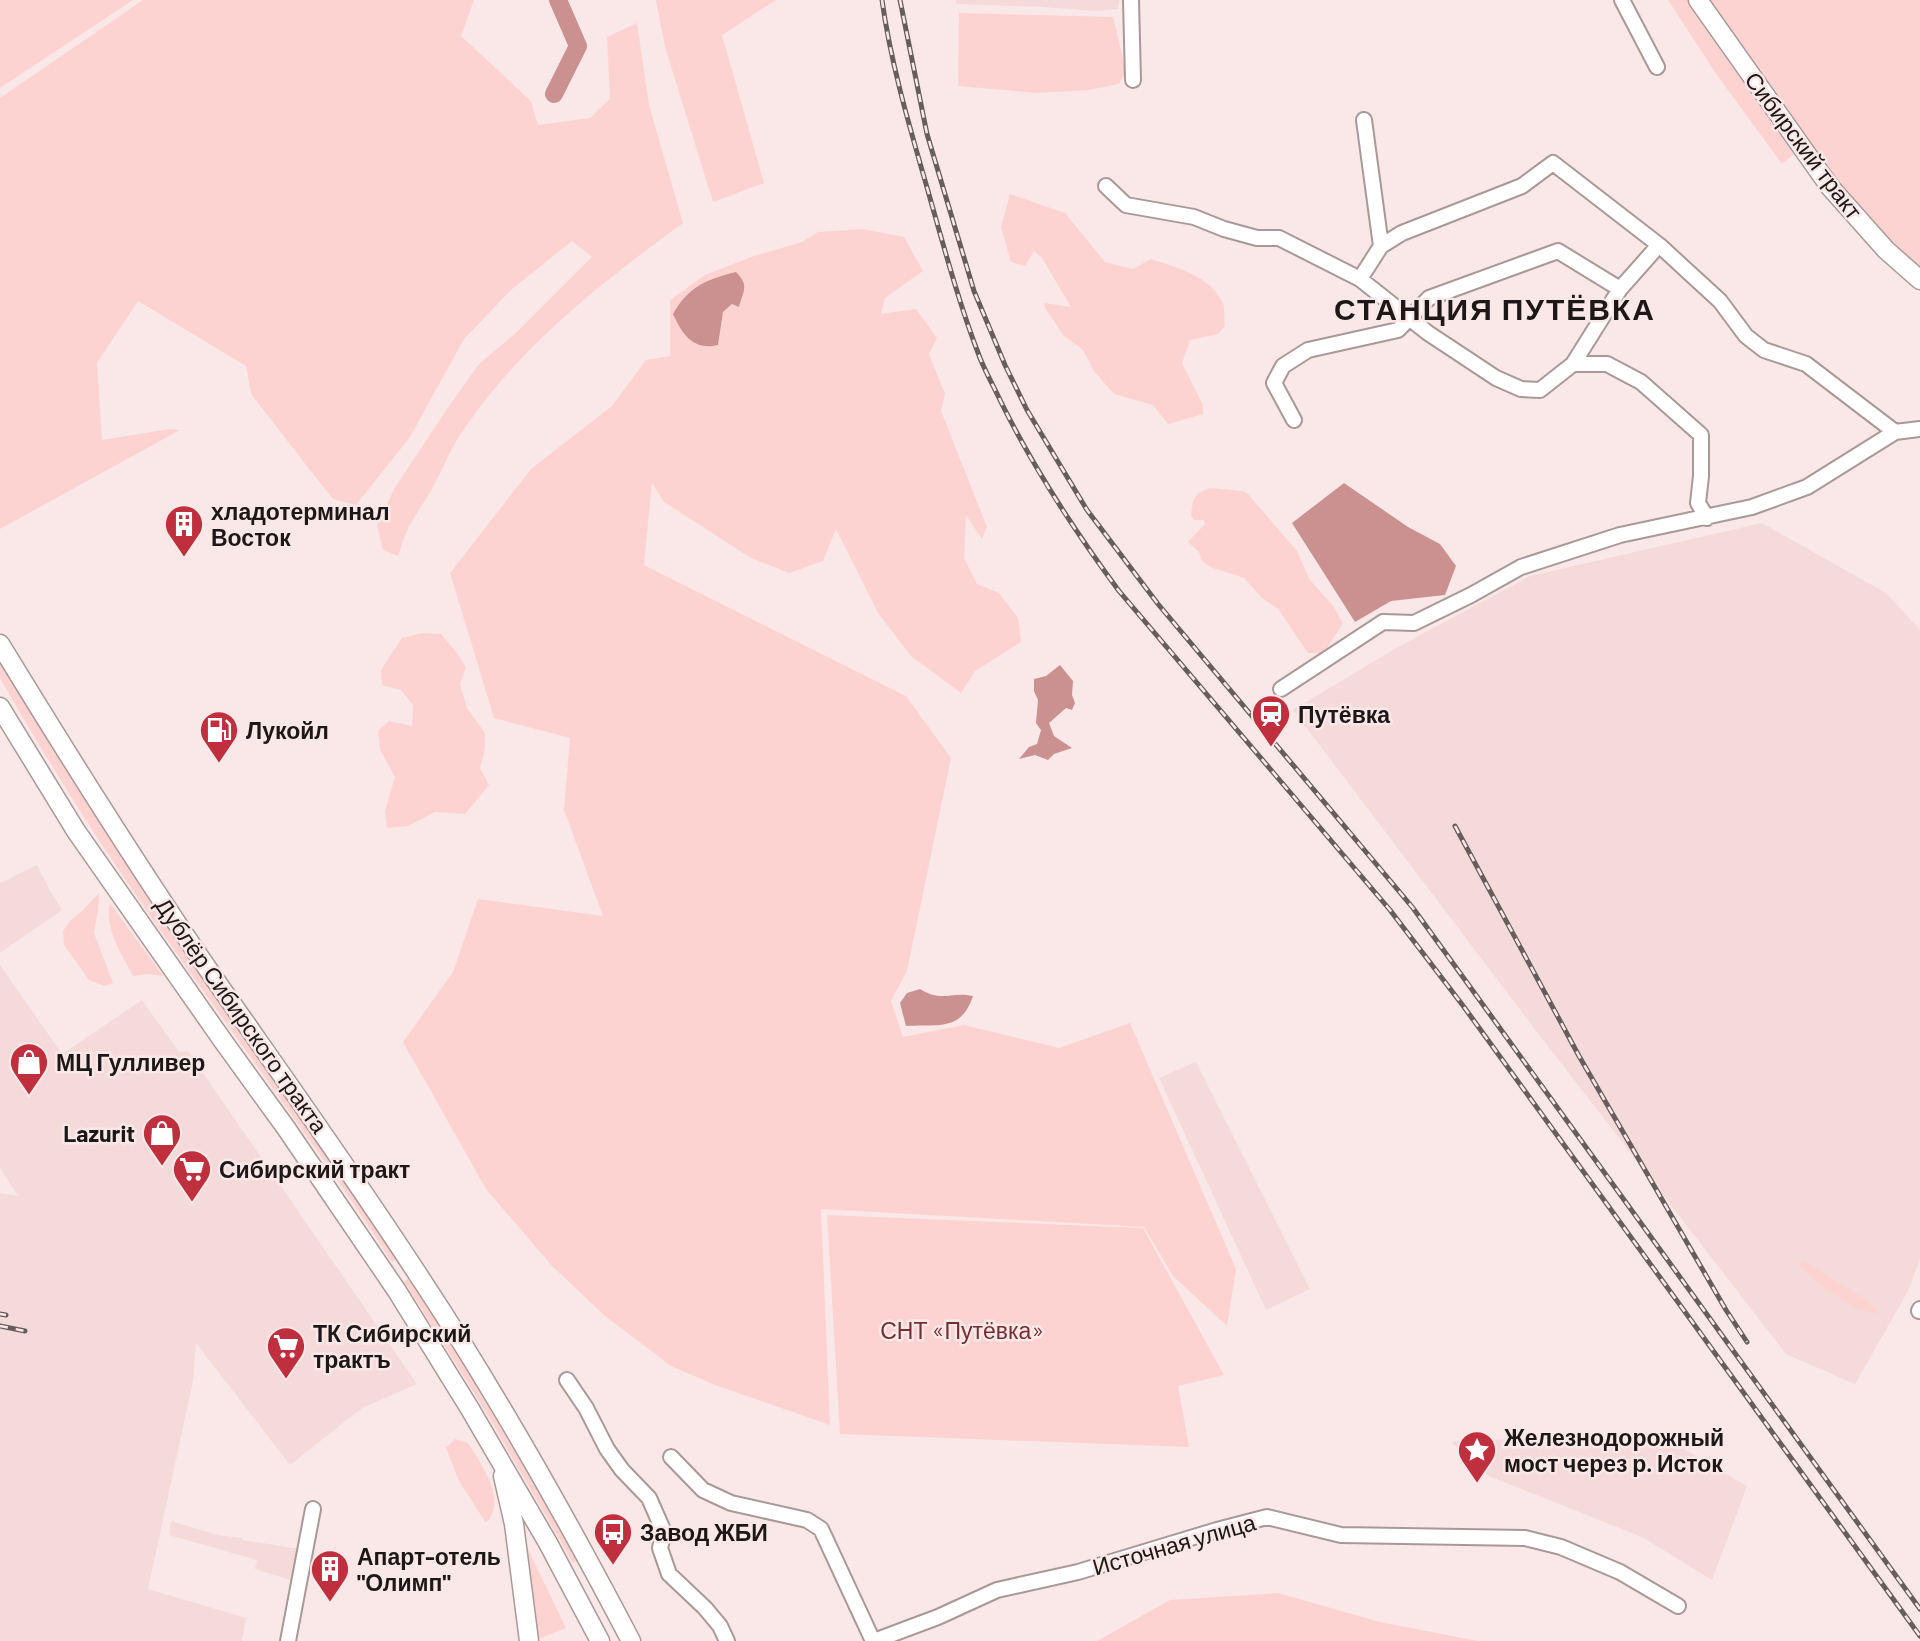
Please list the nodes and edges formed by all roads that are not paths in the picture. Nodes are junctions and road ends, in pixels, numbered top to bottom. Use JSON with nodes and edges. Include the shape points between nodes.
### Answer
{"nodes":[{"id":1,"x":1131,"y":0,"type":"edge"},
{"id":2,"x":1622,"y":0,"type":"edge"},
{"id":3,"x":1698,"y":0,"type":"edge"},
{"id":4,"x":1657,"y":67,"type":"dead end"},
{"id":5,"x":1133,"y":80,"type":"dead end"},
{"id":6,"x":1364,"y":120,"type":"dead end"},
{"id":7,"x":1106,"y":186,"type":"dead end"},
{"id":8,"x":1659,"y":245,"type":"junction"},
{"id":9,"x":1381,"y":246,"type":"junction"},
{"id":10,"x":1360,"y":279,"type":"junction"},
{"id":11,"x":1920,"y":280,"type":"edge"},
{"id":12,"x":1620,"y":289,"type":"junction"},
{"id":13,"x":1411,"y":317,"type":"junction"},
{"id":14,"x":1573,"y":364,"type":"junction"},
{"id":15,"x":1294,"y":421,"type":"dead end"},
{"id":16,"x":1920,"y":429,"type":"edge"},
{"id":17,"x":1895,"y":432,"type":"junction"},
{"id":18,"x":1707,"y":518,"type":"junction"},
{"id":19,"x":0,"y":644,"type":"edge"},
{"id":20,"x":1281,"y":688,"type":"dead end"},
{"id":21,"x":0,"y":707,"type":"edge"},
{"id":22,"x":567,"y":1380,"type":"dead end"},
{"id":23,"x":671,"y":1457,"type":"dead end"},
{"id":24,"x":499,"y":1459,"type":"junction"},
{"id":25,"x":313,"y":1509,"type":"dead end"},
{"id":26,"x":1678,"y":1606,"type":"dead end"},
{"id":27,"x":288,"y":1641,"type":"edge"},
{"id":28,"x":528,"y":1641,"type":"edge"},
{"id":29,"x":600,"y":1641,"type":"edge"},
{"id":30,"x":631,"y":1641,"type":"edge"},
{"id":31,"x":727,"y":1641,"type":"edge"},
{"id":32,"x":874,"y":1641,"type":"edge"}],
"edges":[{"from":1,"to":5,"type":"street"},
{"from":2,"to":4,"type":"street"},
{"from":3,"to":11,"type":"main road","name":"Сибирский тракт","via":[[1830,187],[1886,250]]},
{"from":6,"to":9,"type":"street"},
{"from":7,"to":10,"type":"street","via":[[1126,205],[1194,217],[1257,237],[1279,238]]},
{"from":8,"to":9,"type":"street","via":[[1553,163],[1522,186],[1402,233]]},
{"from":8,"to":12,"type":"street"},
{"from":8,"to":17,"type":"street","via":[[1720,301],[1746,336],[1764,350],[1806,364]]},
{"from":9,"to":10,"type":"street"},
{"from":10,"to":13,"type":"street"},
{"from":12,"to":13,"type":"street","via":[[1558,251],[1429,298]]},
{"from":12,"to":14,"type":"street"},
{"from":13,"to":14,"type":"street","via":[[1458,354],[1521,388],[1540,390]]},
{"from":13,"to":15,"type":"street","via":[[1398,330],[1308,350],[1283,366],[1275,383]]},
{"from":14,"to":18,"type":"street","via":[[1608,364],[1642,382],[1701,435],[1698,503]]},
{"from":16,"to":17,"type":"street"},
{"from":17,"to":18,"type":"street","via":[[1807,487]]},
{"from":18,"to":20,"type":"street","via":[[1620,534],[1521,567],[1414,623],[1383,622]]},
{"from":19,"to":30,"type":"main road","name":"Дублёр Сибирского тракта","via":[[214,978],[414,1268],[523,1443]]},
{"from":21,"to":24,"type":"main road","name":"Дублёр Сибирского тракта","via":[[76,831],[397,1291]]},
{"from":22,"to":31,"type":"street","via":[[622,1471],[649,1498],[664,1532],[660,1548],[670,1574],[705,1608]]},
{"from":23,"to":32,"type":"street","via":[[704,1490],[732,1503],[807,1520],[821,1530]]},
{"from":24,"to":28,"type":"main road","via":[[514,1524]]},
{"from":24,"to":29,"type":"main road","name":"Дублёр Сибирского тракта"},
{"from":25,"to":27,"type":"street"},
{"from":26,"to":32,"type":"street","name":"Источная улица","via":[[1620,1572],[1561,1547],[1525,1538],[1341,1535],[1267,1517],[1078,1572],[997,1590]]}]}
